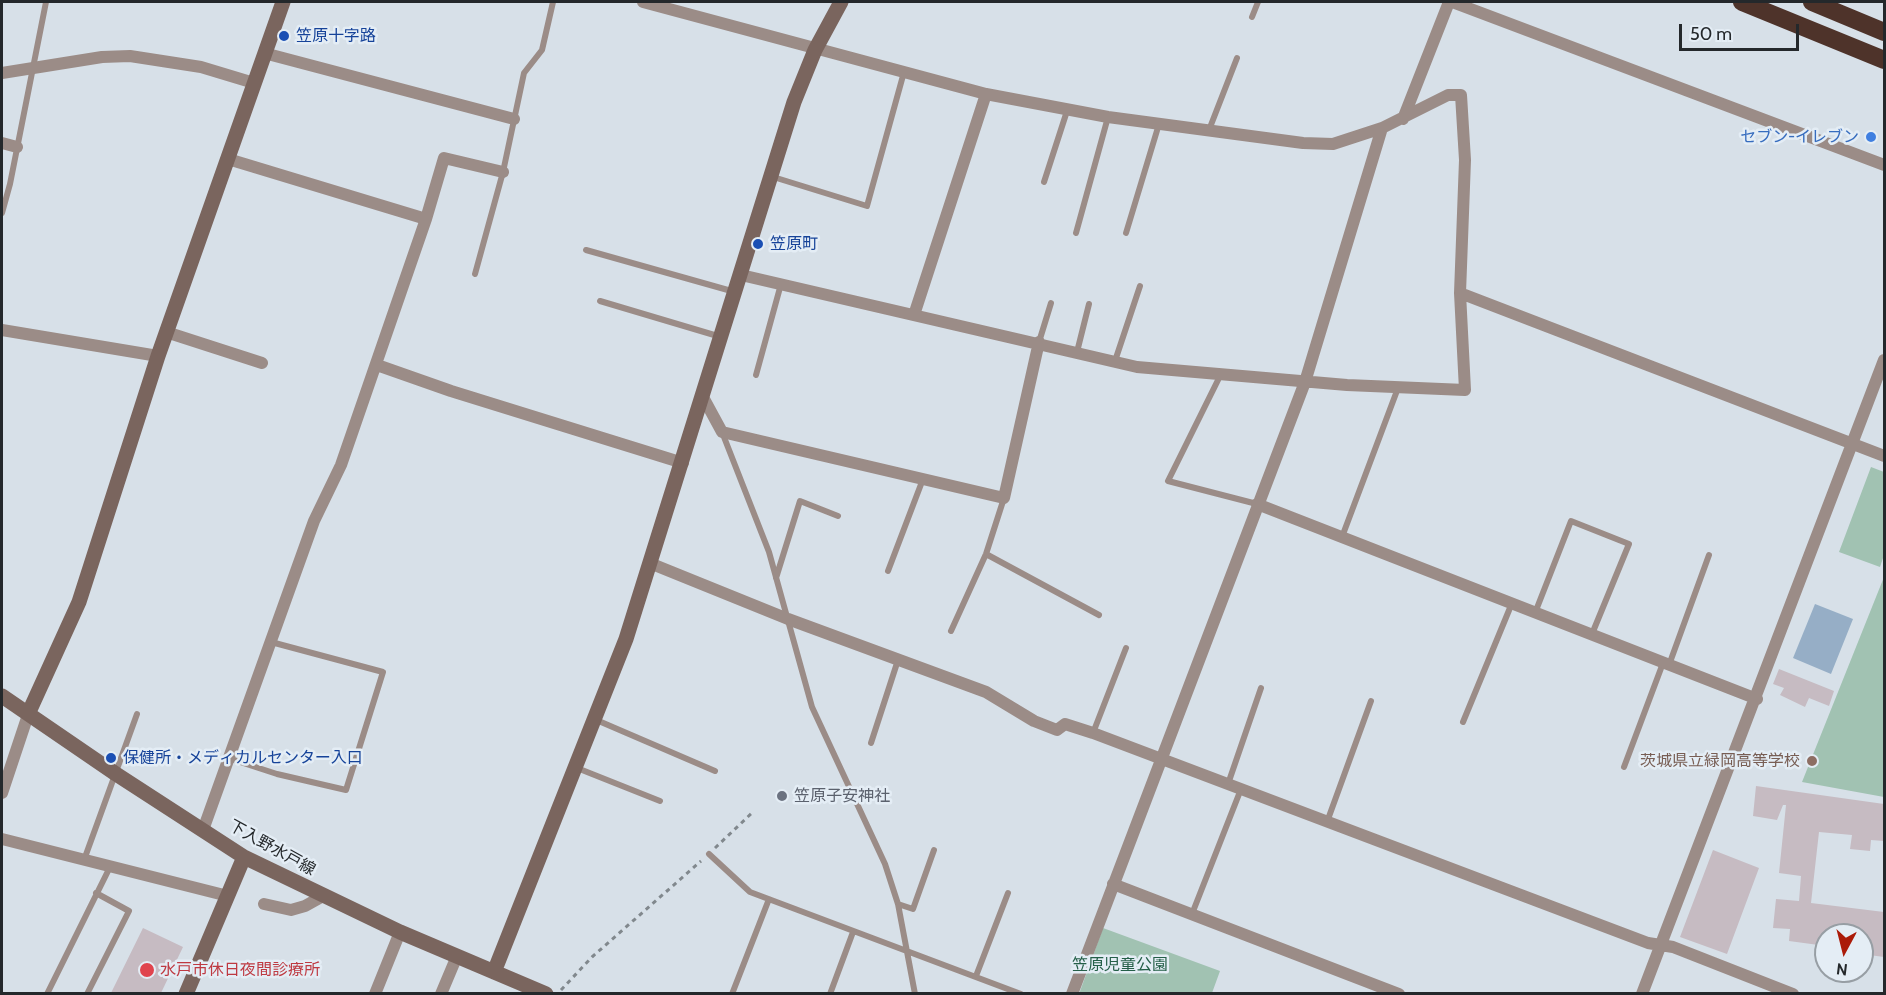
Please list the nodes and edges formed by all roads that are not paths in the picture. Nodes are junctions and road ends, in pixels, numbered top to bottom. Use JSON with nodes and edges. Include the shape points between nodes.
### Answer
{"nodes":[{"id":1,"x":46,"y":2,"type":"edge"},
{"id":2,"x":282,"y":2,"type":"edge"},
{"id":3,"x":553,"y":2,"type":"edge"},
{"id":4,"x":643,"y":2,"type":"edge"},
{"id":5,"x":841,"y":2,"type":"edge"},
{"id":6,"x":1258,"y":2,"type":"edge"},
{"id":7,"x":1450,"y":2,"type":"edge"},
{"id":8,"x":1742,"y":2,"type":"edge"},
{"id":9,"x":1812,"y":2,"type":"edge"},
{"id":10,"x":1252,"y":17,"type":"dead end"},
{"id":11,"x":1884,"y":32,"type":"edge"},
{"id":12,"x":815,"y":50,"type":"junction"},
{"id":13,"x":264,"y":53,"type":"junction"},
{"id":14,"x":1237,"y":58,"type":"dead end"},
{"id":15,"x":1884,"y":60,"type":"edge"},
{"id":16,"x":34,"y":67,"type":"junction"},
{"id":17,"x":904,"y":72,"type":"junction"},
{"id":18,"x":2,"y":73,"type":"edge"},
{"id":19,"x":254,"y":83,"type":"junction"},
{"id":20,"x":986,"y":94,"type":"junction"},
{"id":21,"x":1067,"y":111,"type":"junction"},
{"id":22,"x":1108,"y":117,"type":"junction"},
{"id":23,"x":514,"y":119,"type":"junction"},
{"id":24,"x":1403,"y":119,"type":"junction"},
{"id":25,"x":1159,"y":123,"type":"junction"},
{"id":26,"x":1382,"y":128,"type":"junction"},
{"id":27,"x":1209,"y":130,"type":"junction"},
{"id":28,"x":2,"y":143,"type":"edge"},
{"id":29,"x":17,"y":147,"type":"junction"},
{"id":30,"x":228,"y":159,"type":"junction"},
{"id":31,"x":1884,"y":165,"type":"edge"},
{"id":32,"x":503,"y":172,"type":"junction"},
{"id":33,"x":770,"y":176,"type":"junction"},
{"id":34,"x":1044,"y":182,"type":"dead end"},
{"id":35,"x":2,"y":213,"type":"edge"},
{"id":36,"x":426,"y":219,"type":"junction"},
{"id":37,"x":1076,"y":233,"type":"dead end"},
{"id":38,"x":1126,"y":233,"type":"dead end"},
{"id":39,"x":586,"y":250,"type":"dead end"},
{"id":40,"x":476,"y":274,"type":"dead end"},
{"id":41,"x":741,"y":275,"type":"junction"},
{"id":42,"x":781,"y":284,"type":"junction"},
{"id":43,"x":1140,"y":286,"type":"dead end"},
{"id":44,"x":735,"y":292,"type":"junction"},
{"id":45,"x":1460,"y":293,"type":"junction"},
{"id":46,"x":600,"y":301,"type":"dead end"},
{"id":47,"x":1051,"y":303,"type":"dead end"},
{"id":48,"x":1089,"y":304,"type":"dead end"},
{"id":49,"x":914,"y":315,"type":"junction"},
{"id":50,"x":2,"y":330,"type":"edge"},
{"id":51,"x":166,"y":332,"type":"junction"},
{"id":52,"x":721,"y":337,"type":"junction"},
{"id":53,"x":1039,"y":342,"type":"junction"},
{"id":54,"x":1077,"y":352,"type":"junction"},
{"id":55,"x":158,"y":356,"type":"junction"},
{"id":56,"x":1884,"y":360,"type":"edge"},
{"id":57,"x":1115,"y":361,"type":"junction"},
{"id":58,"x":262,"y":363,"type":"dead end"},
{"id":59,"x":376,"y":365,"type":"junction"},
{"id":60,"x":756,"y":375,"type":"dead end"},
{"id":61,"x":1220,"y":376,"type":"junction"},
{"id":62,"x":1305,"y":382,"type":"junction"},
{"id":63,"x":1398,"y":388,"type":"junction"},
{"id":64,"x":703,"y":397,"type":"junction"},
{"id":65,"x":722,"y":432,"type":"junction"},
{"id":66,"x":1852,"y":444,"type":"junction"},
{"id":67,"x":1884,"y":456,"type":"edge"},
{"id":68,"x":683,"y":463,"type":"junction"},
{"id":69,"x":923,"y":479,"type":"junction"},
{"id":70,"x":1004,"y":498,"type":"junction"},
{"id":71,"x":1257,"y":504,"type":"junction"},
{"id":72,"x":838,"y":516,"type":"dead end"},
{"id":73,"x":1342,"y":537,"type":"junction"},
{"id":74,"x":986,"y":554,"type":"junction"},
{"id":75,"x":1709,"y":555,"type":"dead end"},
{"id":76,"x":652,"y":564,"type":"junction"},
{"id":77,"x":888,"y":571,"type":"dead end"},
{"id":78,"x":776,"y":578,"type":"junction"},
{"id":79,"x":1512,"y":603,"type":"junction"},
{"id":80,"x":1535,"y":612,"type":"junction"},
{"id":81,"x":1099,"y":615,"type":"dead end"},
{"id":82,"x":788,"y":619,"type":"junction"},
{"id":83,"x":951,"y":631,"type":"dead end"},
{"id":84,"x":1591,"y":635,"type":"junction"},
{"id":85,"x":271,"y":642,"type":"junction"},
{"id":86,"x":1126,"y":648,"type":"dead end"},
{"id":87,"x":898,"y":660,"type":"junction"},
{"id":88,"x":1666,"y":665,"type":"junction"},
{"id":89,"x":1261,"y":688,"type":"dead end"},
{"id":90,"x":2,"y":696,"type":"edge"},
{"id":91,"x":1757,"y":699,"type":"junction"},
{"id":92,"x":1371,"y":701,"type":"dead end"},
{"id":93,"x":29,"y":712,"type":"junction"},
{"id":94,"x":136,"y":714,"type":"dead end"},
{"id":95,"x":593,"y":719,"type":"junction"},
{"id":96,"x":1463,"y":722,"type":"dead end"},
{"id":97,"x":1093,"y":733,"type":"junction"},
{"id":98,"x":871,"y":743,"type":"dead end"},
{"id":99,"x":1160,"y":758,"type":"junction"},
{"id":100,"x":231,"y":759,"type":"junction"},
{"id":101,"x":574,"y":767,"type":"junction"},
{"id":102,"x":1623,"y":767,"type":"dead end"},
{"id":103,"x":715,"y":771,"type":"dead end"},
{"id":104,"x":116,"y":774,"type":"junction"},
{"id":105,"x":1228,"y":784,"type":"junction"},
{"id":106,"x":1241,"y":789,"type":"junction"},
{"id":107,"x":2,"y":794,"type":"edge"},
{"id":108,"x":660,"y":801,"type":"dead end"},
{"id":109,"x":1327,"y":822,"type":"junction"},
{"id":110,"x":203,"y":830,"type":"junction"},
{"id":111,"x":2,"y":839,"type":"edge"},
{"id":112,"x":934,"y":850,"type":"dead end"},
{"id":113,"x":709,"y":854,"type":"road end"},
{"id":114,"x":244,"y":857,"type":"junction"},
{"id":115,"x":84,"y":861,"type":"junction"},
{"id":116,"x":110,"y":867,"type":"junction"},
{"id":117,"x":1113,"y":884,"type":"junction"},
{"id":118,"x":96,"y":893,"type":"junction"},
{"id":119,"x":1008,"y":893,"type":"dead end"},
{"id":120,"x":228,"y":896,"type":"junction"},
{"id":121,"x":323,"y":896,"type":"junction"},
{"id":122,"x":769,"y":899,"type":"junction"},
{"id":123,"x":264,"y":904,"type":"dead end"},
{"id":124,"x":898,"y":904,"type":"junction"},
{"id":125,"x":1192,"y":914,"type":"junction"},
{"id":126,"x":400,"y":932,"type":"junction"},
{"id":127,"x":853,"y":932,"type":"junction"},
{"id":128,"x":1661,"y":946,"type":"junction"},
{"id":129,"x":909,"y":952,"type":"junction"},
{"id":130,"x":457,"y":956,"type":"junction"},
{"id":131,"x":494,"y":972,"type":"junction"},
{"id":132,"x":976,"y":976,"type":"junction"},
{"id":133,"x":47,"y":993,"type":"edge"},
{"id":134,"x":87,"y":993,"type":"edge"},
{"id":135,"x":186,"y":993,"type":"edge"},
{"id":136,"x":375,"y":993,"type":"edge"},
{"id":137,"x":441,"y":993,"type":"edge"},
{"id":138,"x":546,"y":993,"type":"edge"},
{"id":139,"x":732,"y":993,"type":"edge"},
{"id":140,"x":830,"y":993,"type":"edge"},
{"id":141,"x":915,"y":993,"type":"edge"},
{"id":142,"x":1020,"y":993,"type":"edge"},
{"id":143,"x":1072,"y":993,"type":"edge"},
{"id":144,"x":1399,"y":993,"type":"edge"},
{"id":145,"x":1642,"y":993,"type":"edge"},
{"id":146,"x":1791,"y":993,"type":"edge"}],
"edges":[{"from":1,"to":16,"type":"lane"},
{"from":2,"to":13,"type":"street"},
{"from":3,"to":23,"type":"lane","via":[[542,50],[524,73]]},
{"from":4,"to":12,"type":"street"},
{"from":5,"to":12,"type":"street"},
{"from":6,"to":10,"type":"lane"},
{"from":7,"to":24,"type":"street"},
{"from":7,"to":31,"type":"street"},
{"from":8,"to":15,"type":"highway"},
{"from":9,"to":11,"type":"highway"},
{"from":12,"to":17,"type":"street"},
{"from":12,"to":33,"type":"street"},
{"from":13,"to":19,"type":"street"},
{"from":13,"to":23,"type":"street"},
{"from":14,"to":27,"type":"lane"},
{"from":16,"to":18,"type":"street"},
{"from":16,"to":19,"type":"street","via":[[130,56],[201,67]]},
{"from":16,"to":29,"type":"lane"},
{"from":17,"to":20,"type":"street"},
{"from":17,"to":33,"type":"lane","via":[[867,206]]},
{"from":19,"to":30,"type":"street"},
{"from":20,"to":21,"type":"street"},
{"from":20,"to":49,"type":"street"},
{"from":21,"to":22,"type":"street"},
{"from":21,"to":34,"type":"lane"},
{"from":22,"to":25,"type":"street"},
{"from":22,"to":37,"type":"lane"},
{"from":23,"to":32,"type":"lane"},
{"from":24,"to":26,"type":"street"},
{"from":24,"to":45,"type":"street","via":[[1448,95],[1461,95],[1465,160]]},
{"from":25,"to":27,"type":"street"},
{"from":25,"to":38,"type":"lane"},
{"from":26,"to":27,"type":"street","via":[[1333,144]]},
{"from":26,"to":62,"type":"street"},
{"from":28,"to":29,"type":"street"},
{"from":29,"to":35,"type":"lane"},
{"from":30,"to":36,"type":"street"},
{"from":30,"to":51,"type":"street"},
{"from":32,"to":36,"type":"street","via":[[444,158]]},
{"from":32,"to":40,"type":"lane"},
{"from":33,"to":41,"type":"street"},
{"from":36,"to":59,"type":"street"},
{"from":39,"to":44,"type":"lane"},
{"from":41,"to":42,"type":"street"},
{"from":41,"to":44,"type":"street"},
{"from":42,"to":49,"type":"street"},
{"from":42,"to":60,"type":"lane"},
{"from":43,"to":57,"type":"lane"},
{"from":44,"to":52,"type":"street"},
{"from":45,"to":63,"type":"street","via":[[1465,390]]},
{"from":45,"to":66,"type":"street"},
{"from":46,"to":52,"type":"lane"},
{"from":47,"to":53,"type":"lane"},
{"from":48,"to":54,"type":"lane"},
{"from":49,"to":53,"type":"street"},
{"from":50,"to":55,"type":"street"},
{"from":51,"to":55,"type":"street"},
{"from":51,"to":58,"type":"street"},
{"from":52,"to":64,"type":"street"},
{"from":53,"to":54,"type":"street"},
{"from":53,"to":70,"type":"street"},
{"from":54,"to":57,"type":"street"},
{"from":55,"to":93,"type":"street","via":[[79,602]]},
{"from":56,"to":66,"type":"street"},
{"from":57,"to":61,"type":"street"},
{"from":59,"to":68,"type":"street"},
{"from":59,"to":85,"type":"street"},
{"from":61,"to":62,"type":"street"},
{"from":61,"to":71,"type":"lane","via":[[1168,481]]},
{"from":62,"to":63,"type":"street"},
{"from":62,"to":71,"type":"street"},
{"from":63,"to":73,"type":"lane"},
{"from":64,"to":65,"type":"street"},
{"from":64,"to":68,"type":"street"},
{"from":65,"to":69,"type":"street"},
{"from":65,"to":78,"type":"lane"},
{"from":66,"to":67,"type":"street"},
{"from":66,"to":91,"type":"street"},
{"from":68,"to":76,"type":"street"},
{"from":69,"to":70,"type":"street"},
{"from":69,"to":77,"type":"lane"},
{"from":70,"to":74,"type":"lane"},
{"from":71,"to":73,"type":"street"},
{"from":71,"to":99,"type":"street"},
{"from":72,"to":78,"type":"lane","via":[[800,501]]},
{"from":73,"to":79,"type":"street"},
{"from":74,"to":81,"type":"lane"},
{"from":74,"to":83,"type":"lane"},
{"from":75,"to":88,"type":"lane"},
{"from":76,"to":82,"type":"street"},
{"from":76,"to":95,"type":"street"},
{"from":78,"to":82,"type":"lane"},
{"from":79,"to":80,"type":"street"},
{"from":79,"to":96,"type":"lane"},
{"from":80,"to":84,"type":"street"},
{"from":80,"to":84,"type":"lane","via":[[1571,521],[1629,544]]},
{"from":82,"to":87,"type":"street"},
{"from":82,"to":124,"type":"lane","via":[[812,707],[885,864]]},
{"from":84,"to":88,"type":"street"},
{"from":85,"to":100,"type":"street"},
{"from":85,"to":100,"type":"lane","via":[[383,672],[346,790]]},
{"from":86,"to":97,"type":"lane"},
{"from":87,"to":97,"type":"street","via":[[986,692],[1057,730],[1065,724]]},
{"from":87,"to":98,"type":"lane"},
{"from":88,"to":91,"type":"street"},
{"from":88,"to":102,"type":"lane"},
{"from":89,"to":105,"type":"lane"},
{"from":90,"to":93,"type":"street","name":"下入野水戸線"},
{"from":91,"to":128,"type":"street"},
{"from":92,"to":109,"type":"lane"},
{"from":93,"to":104,"type":"street","name":"下入野水戸線"},
{"from":93,"to":107,"type":"street"},
{"from":94,"to":104,"type":"lane"},
{"from":95,"to":101,"type":"street"},
{"from":95,"to":103,"type":"lane"},
{"from":97,"to":99,"type":"street"},
{"from":99,"to":105,"type":"street"},
{"from":99,"to":117,"type":"street"},
{"from":100,"to":110,"type":"street"},
{"from":101,"to":108,"type":"lane"},
{"from":101,"to":131,"type":"street"},
{"from":104,"to":110,"type":"street","name":"下入野水戸線"},
{"from":104,"to":115,"type":"lane"},
{"from":105,"to":106,"type":"street"},
{"from":106,"to":109,"type":"street"},
{"from":106,"to":125,"type":"lane"},
{"from":109,"to":128,"type":"street"},
{"from":110,"to":114,"type":"street","name":"下入野水戸線"},
{"from":111,"to":115,"type":"street"},
{"from":112,"to":124,"type":"lane","via":[[913,909]]},
{"from":113,"to":122,"type":"lane","via":[[750,892]]},
{"from":114,"to":120,"type":"street"},
{"from":114,"to":121,"type":"street","name":"下入野水戸線"},
{"from":115,"to":116,"type":"street"},
{"from":116,"to":118,"type":"lane"},
{"from":116,"to":120,"type":"street"},
{"from":117,"to":125,"type":"street"},
{"from":117,"to":143,"type":"street"},
{"from":118,"to":133,"type":"lane"},
{"from":118,"to":134,"type":"lane","via":[[129,911]]},
{"from":119,"to":132,"type":"lane"},
{"from":120,"to":135,"type":"street"},
{"from":121,"to":123,"type":"street","via":[[291,910]]},
{"from":121,"to":126,"type":"street","name":"下入野水戸線"},
{"from":122,"to":127,"type":"lane"},
{"from":122,"to":139,"type":"lane"},
{"from":124,"to":129,"type":"lane"},
{"from":125,"to":144,"type":"street"},
{"from":126,"to":130,"type":"street","name":"下入野水戸線"},
{"from":126,"to":136,"type":"street"},
{"from":127,"to":129,"type":"lane"},
{"from":127,"to":140,"type":"lane"},
{"from":128,"to":145,"type":"street"},
{"from":128,"to":146,"type":"street","via":[[1673,947]]},
{"from":129,"to":132,"type":"lane"},
{"from":129,"to":141,"type":"lane"},
{"from":130,"to":131,"type":"street","name":"下入野水戸線"},
{"from":130,"to":137,"type":"street"},
{"from":131,"to":138,"type":"street","name":"下入野水戸線"},
{"from":132,"to":142,"type":"lane"}]}
